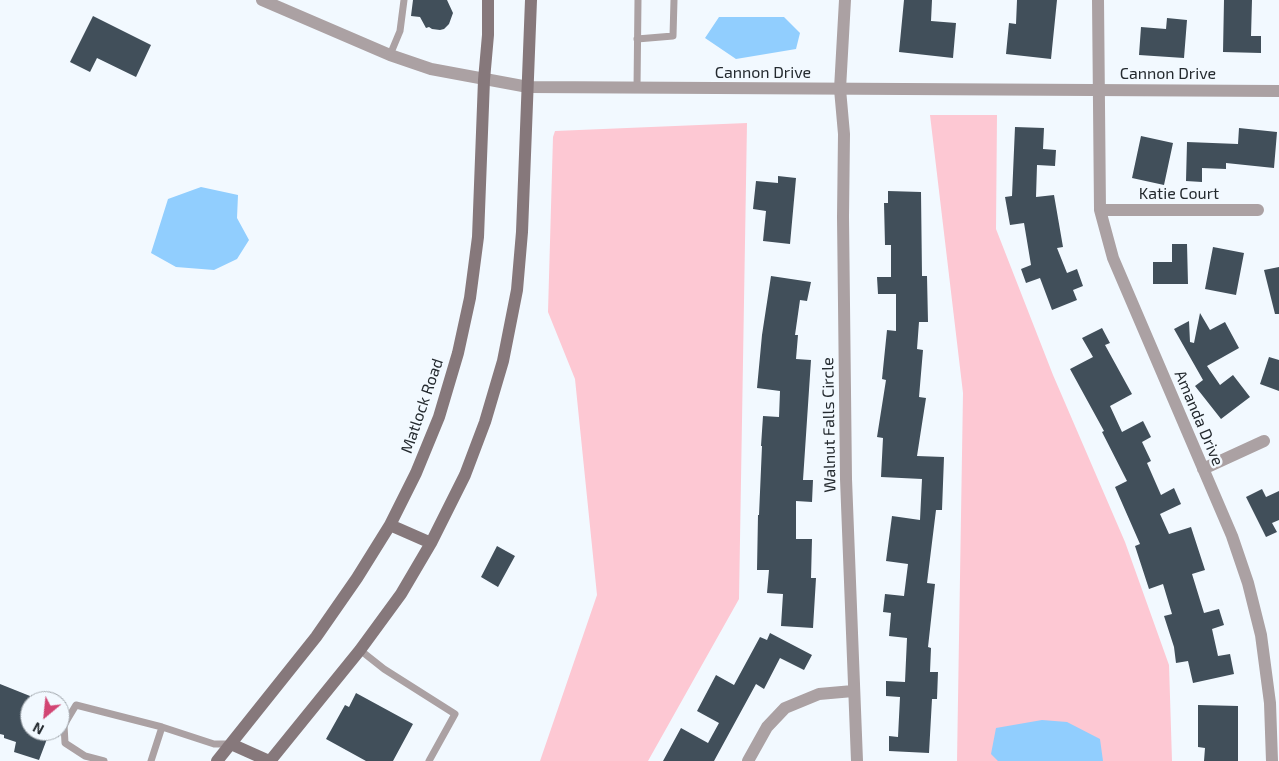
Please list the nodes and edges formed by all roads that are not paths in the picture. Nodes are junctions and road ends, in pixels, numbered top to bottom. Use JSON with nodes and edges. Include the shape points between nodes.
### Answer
{"nodes":[{"id":1,"x":262,"y":0,"type":"edge"},
{"id":2,"x":404,"y":0,"type":"edge"},
{"id":3,"x":488,"y":0,"type":"edge"},
{"id":4,"x":531,"y":0,"type":"edge"},
{"id":5,"x":638,"y":0,"type":"edge"},
{"id":6,"x":674,"y":0,"type":"edge"},
{"id":7,"x":845,"y":0,"type":"edge"},
{"id":8,"x":1098,"y":0,"type":"edge"},
{"id":9,"x":638,"y":39,"type":"junction"},
{"id":10,"x":390,"y":55,"type":"junction"},
{"id":11,"x":484,"y":80,"type":"junction"},
{"id":12,"x":528,"y":87,"type":"junction"},
{"id":13,"x":637,"y":88,"type":"junction"},
{"id":14,"x":1100,"y":89,"type":"junction"},
{"id":15,"x":840,"y":90,"type":"junction"},
{"id":16,"x":1279,"y":91,"type":"edge"},
{"id":17,"x":1100,"y":210,"type":"junction"},
{"id":18,"x":1258,"y":210,"type":"dead end"},
{"id":19,"x":1264,"y":441,"type":"dead end"},
{"id":20,"x":1203,"y":469,"type":"junction"},
{"id":21,"x":390,"y":524,"type":"junction"},
{"id":22,"x":431,"y":543,"type":"junction"},
{"id":23,"x":360,"y":650,"type":"junction"},
{"id":24,"x":853,"y":691,"type":"junction"},
{"id":25,"x":162,"y":727,"type":"junction"},
{"id":26,"x":231,"y":744,"type":"junction"},
{"id":27,"x":104,"y":761,"type":"edge"},
{"id":28,"x":151,"y":761,"type":"edge"},
{"id":29,"x":217,"y":761,"type":"edge"},
{"id":30,"x":269,"y":761,"type":"edge"},
{"id":31,"x":429,"y":761,"type":"edge"},
{"id":32,"x":748,"y":761,"type":"edge"},
{"id":33,"x":857,"y":761,"type":"edge"},
{"id":34,"x":1272,"y":761,"type":"edge"}],
"edges":[{"from":1,"to":10,"type":"street","name":"Cannon Drive"},
{"from":2,"to":10,"type":"lane","via":[[400,32]]},
{"from":3,"to":11,"type":"main road","name":"Matlock Road"},
{"from":4,"to":12,"type":"main road"},
{"from":5,"to":9,"type":"lane"},
{"from":6,"to":9,"type":"lane","via":[[673,36]]},
{"from":7,"to":15,"type":"street","name":"Walnut Falls Circle"},
{"from":8,"to":14,"type":"street","name":"Amanda Drive"},
{"from":9,"to":13,"type":"lane"},
{"from":10,"to":11,"type":"street","name":"Cannon Drive","via":[[430,70]]},
{"from":11,"to":12,"type":"street","name":"Cannon Drive"},
{"from":11,"to":21,"type":"main road","name":"Matlock Road","via":[[478,237],[470,298],[439,417]]},
{"from":12,"to":13,"type":"street","name":"Cannon Drive"},
{"from":12,"to":22,"type":"main road","via":[[517,290],[503,361],[465,475]]},
{"from":13,"to":15,"type":"street","name":"Cannon Drive"},
{"from":14,"to":15,"type":"street","name":"Cannon Drive"},
{"from":14,"to":16,"type":"street","name":"Cannon Drive"},
{"from":14,"to":17,"type":"street","name":"Amanda Drive"},
{"from":15,"to":24,"type":"street","name":"Walnut Falls Circle","via":[[844,134],[846,479]]},
{"from":17,"to":18,"type":"street","name":"Katie Court"},
{"from":17,"to":20,"type":"street","name":"Amanda Drive","via":[[1113,258]]},
{"from":19,"to":20,"type":"street"},
{"from":20,"to":34,"type":"street","name":"Amanda Drive","via":[[1232,536],[1261,635],[1270,703]]},
{"from":21,"to":22,"type":"main road"},
{"from":21,"to":26,"type":"main road","name":"Matlock Road","via":[[316,637]]},
{"from":22,"to":23,"type":"main road","via":[[401,594]]},
{"from":23,"to":30,"type":"main road"},
{"from":23,"to":31,"type":"lane","via":[[455,714]]},
{"from":24,"to":32,"type":"street","via":[[819,694],[785,708],[767,726]]},
{"from":24,"to":33,"type":"street","name":"Walnut Falls Circle"},
{"from":25,"to":26,"type":"lane","via":[[214,744]]},
{"from":25,"to":27,"type":"lane","via":[[76,705],[64,725],[65,743],[85,756]]},
{"from":25,"to":28,"type":"lane"},
{"from":26,"to":29,"type":"main road","name":"Matlock Road"},
{"from":26,"to":30,"type":"main road"}]}
